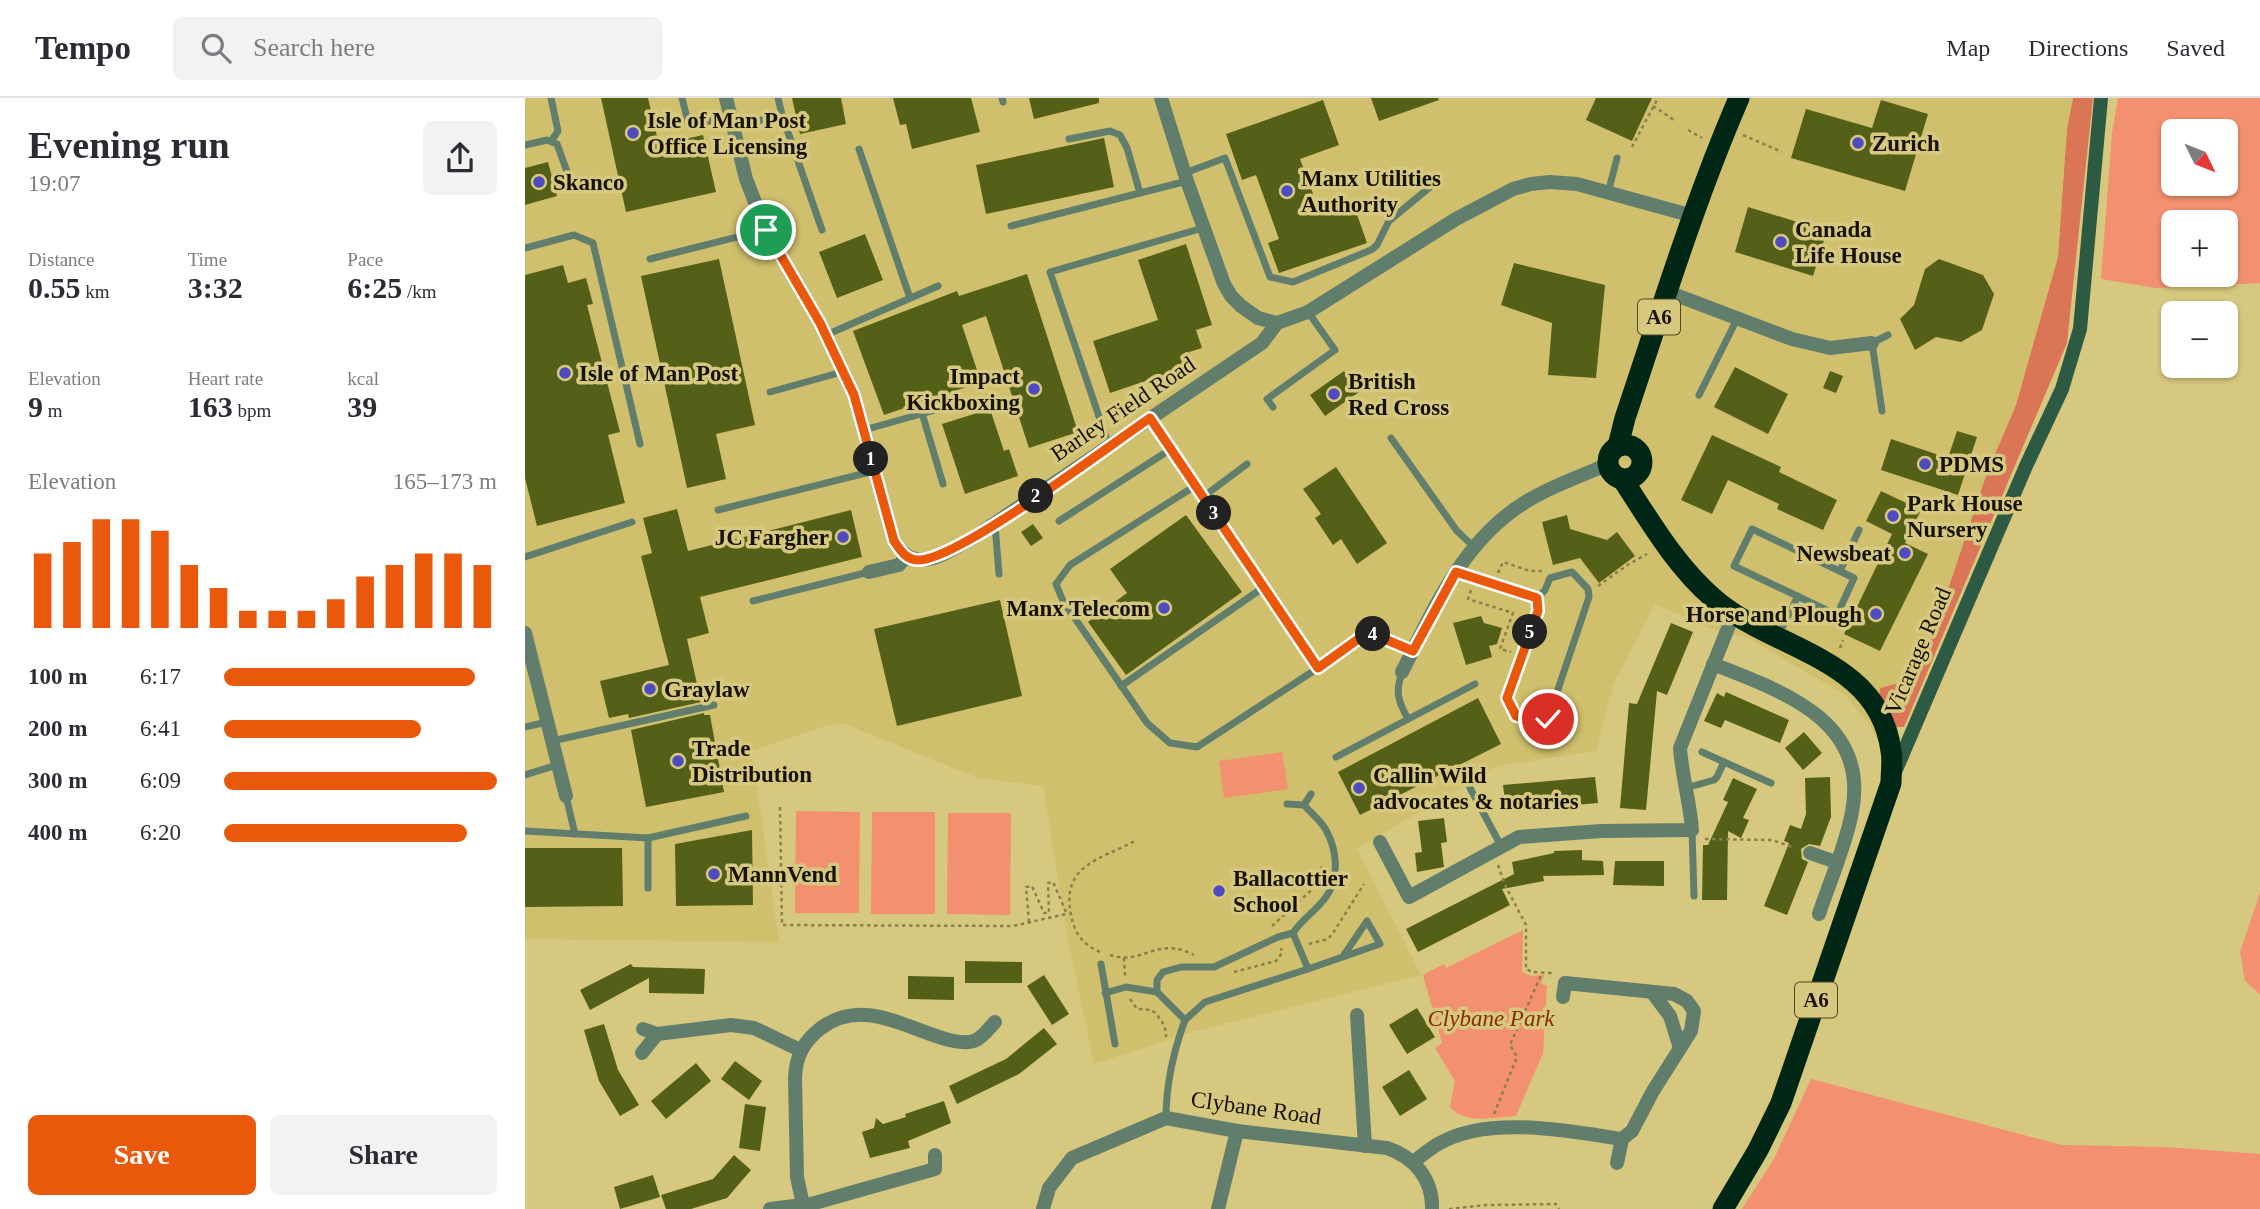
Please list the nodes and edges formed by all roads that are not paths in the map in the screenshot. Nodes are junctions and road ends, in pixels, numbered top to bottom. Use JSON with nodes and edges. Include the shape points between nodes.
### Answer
{"nodes":[{"id":1,"x":551,"y":98,"type":"edge"},
{"id":2,"x":682,"y":98,"type":"edge"},
{"id":3,"x":726,"y":98,"type":"edge"},
{"id":4,"x":778,"y":98,"type":"edge"},
{"id":5,"x":1161,"y":98,"type":"edge"},
{"id":6,"x":1739,"y":98,"type":"edge"},
{"id":7,"x":2101,"y":98,"type":"edge"},
{"id":8,"x":782,"y":115,"type":"junction"},
{"id":9,"x":732,"y":121,"type":"junction"},
{"id":10,"x":1069,"y":139,"type":"dead end"},
{"id":11,"x":552,"y":140,"type":"junction"},
{"id":12,"x":525,"y":145,"type":"edge"},
{"id":13,"x":859,"y":149,"type":"dead end"},
{"id":14,"x":1617,"y":158,"type":"dead end"},
{"id":15,"x":1186,"y":177,"type":"junction"},
{"id":16,"x":1430,"y":187,"type":"dead end"},
{"id":17,"x":573,"y":188,"type":"dead end"},
{"id":18,"x":1140,"y":193,"type":"junction"},
{"id":19,"x":1608,"y":193,"type":"junction"},
{"id":20,"x":1693,"y":216,"type":"junction"},
{"id":21,"x":1011,"y":226,"type":"dead end"},
{"id":22,"x":1203,"y":228,"type":"junction"},
{"id":23,"x":766,"y":230,"type":"junction"},
{"id":24,"x":822,"y":230,"type":"dead end"},
{"id":25,"x":525,"y":248,"type":"edge"},
{"id":26,"x":650,"y":259,"type":"dead end"},
{"id":27,"x":938,"y":286,"type":"dead end"},
{"id":28,"x":1668,"y":292,"type":"junction"},
{"id":29,"x":910,"y":298,"type":"junction"},
{"id":30,"x":1308,"y":312,"type":"junction"},
{"id":31,"x":1737,"y":319,"type":"junction"},
{"id":32,"x":1277,"y":323,"type":"junction"},
{"id":33,"x":826,"y":335,"type":"junction"},
{"id":34,"x":1888,"y":335,"type":"dead end"},
{"id":35,"x":1872,"y":343,"type":"junction"},
{"id":36,"x":843,"y":372,"type":"junction"},
{"id":37,"x":770,"y":392,"type":"dead end"},
{"id":38,"x":1699,"y":395,"type":"dead end"},
{"id":39,"x":967,"y":401,"type":"dead end"},
{"id":40,"x":1273,"y":407,"type":"dead end"},
{"id":41,"x":1882,"y":411,"type":"dead end"},
{"id":42,"x":922,"y":413,"type":"junction"},
{"id":43,"x":1150,"y":418,"type":"junction"},
{"id":44,"x":863,"y":430,"type":"junction"},
{"id":45,"x":1391,"y":438,"type":"dead end"},
{"id":46,"x":640,"y":444,"type":"dead end"},
{"id":47,"x":1109,"y":446,"type":"junction"},
{"id":48,"x":1171,"y":449,"type":"junction"},
{"id":49,"x":1247,"y":464,"type":"dead end"},
{"id":50,"x":1620,"y":465,"type":"junction"},
{"id":51,"x":874,"y":471,"type":"junction"},
{"id":52,"x":943,"y":484,"type":"dead end"},
{"id":53,"x":1195,"y":486,"type":"junction"},
{"id":54,"x":1203,"y":497,"type":"junction"},
{"id":55,"x":718,"y":510,"type":"dead end"},
{"id":56,"x":1059,"y":521,"type":"dead end"},
{"id":57,"x":632,"y":522,"type":"dead end"},
{"id":58,"x":995,"y":524,"type":"junction"},
{"id":59,"x":1859,"y":530,"type":"dead end"},
{"id":60,"x":1473,"y":546,"type":"junction"},
{"id":61,"x":906,"y":557,"type":"junction"},
{"id":62,"x":525,"y":558,"type":"edge"},
{"id":63,"x":1840,"y":571,"type":"junction"},
{"id":64,"x":869,"y":572,"type":"joint"},
{"id":65,"x":1456,"y":572,"type":"junction"},
{"id":66,"x":999,"y":574,"type":"dead end"},
{"id":67,"x":1264,"y":587,"type":"junction"},
{"id":68,"x":1798,"y":596,"type":"junction"},
{"id":69,"x":1537,"y":598,"type":"junction"},
{"id":70,"x":753,"y":601,"type":"dead end"},
{"id":71,"x":1734,"y":613,"type":"junction"},
{"id":72,"x":1777,"y":638,"type":"junction"},
{"id":73,"x":526,"y":640,"type":"edge"},
{"id":74,"x":1413,"y":651,"type":"junction"},
{"id":75,"x":1713,"y":664,"type":"junction"},
{"id":76,"x":1318,"y":668,"type":"junction"},
{"id":77,"x":1402,"y":672,"type":"joint"},
{"id":78,"x":1475,"y":684,"type":"dead end"},
{"id":79,"x":1121,"y":686,"type":"junction"},
{"id":80,"x":714,"y":705,"type":"dead end"},
{"id":81,"x":1408,"y":719,"type":"junction"},
{"id":82,"x":547,"y":722,"type":"junction"},
{"id":83,"x":525,"y":727,"type":"edge"},
{"id":84,"x":551,"y":742,"type":"junction"},
{"id":85,"x":1702,"y":752,"type":"dead end"},
{"id":86,"x":1336,"y":757,"type":"dead end"},
{"id":87,"x":1724,"y":762,"type":"junction"},
{"id":88,"x":557,"y":765,"type":"junction"},
{"id":89,"x":525,"y":775,"type":"edge"},
{"id":90,"x":1771,"y":783,"type":"dead end"},
{"id":91,"x":1891,"y":783,"type":"junction"},
{"id":92,"x":1471,"y":788,"type":"dead end"},
{"id":93,"x":1686,"y":788,"type":"junction"},
{"id":94,"x":1311,"y":793,"type":"dead end"},
{"id":95,"x":566,"y":796,"type":"joint"},
{"id":96,"x":1287,"y":804,"type":"dead end"},
{"id":97,"x":1304,"y":806,"type":"junction"},
{"id":98,"x":746,"y":816,"type":"dead end"},
{"id":99,"x":525,"y":831,"type":"edge"},
{"id":100,"x":575,"y":834,"type":"junction"},
{"id":101,"x":1697,"y":835,"type":"junction"},
{"id":102,"x":648,"y":838,"type":"junction"},
{"id":103,"x":1380,"y":842,"type":"dead end"},
{"id":104,"x":1497,"y":849,"type":"junction"},
{"id":105,"x":1810,"y":853,"type":"road end"},
{"id":106,"x":1836,"y":862,"type":"junction"},
{"id":107,"x":648,"y":888,"type":"dead end"},
{"id":108,"x":1694,"y":896,"type":"dead end"},
{"id":109,"x":1819,"y":914,"type":"dead end"},
{"id":110,"x":1293,"y":933,"type":"junction"},
{"id":111,"x":1344,"y":955,"type":"junction"},
{"id":112,"x":1101,"y":964,"type":"dead end"},
{"id":113,"x":1308,"y":969,"type":"junction"},
{"id":114,"x":1564,"y":990,"type":"road end"},
{"id":115,"x":1157,"y":992,"type":"junction"},
{"id":116,"x":1651,"y":992,"type":"junction"},
{"id":117,"x":1105,"y":993,"type":"junction"},
{"id":118,"x":1357,"y":1015,"type":"dead end"},
{"id":119,"x":1185,"y":1020,"type":"junction"},
{"id":120,"x":995,"y":1022,"type":"dead end"},
{"id":121,"x":1115,"y":1044,"type":"dead end"},
{"id":122,"x":1680,"y":1048,"type":"junction"},
{"id":123,"x":800,"y":1050,"type":"junction"},
{"id":124,"x":642,"y":1053,"type":"dead end"},
{"id":125,"x":1165,"y":1118,"type":"junction"},
{"id":126,"x":1237,"y":1131,"type":"junction"},
{"id":127,"x":1622,"y":1139,"type":"junction"},
{"id":128,"x":1364,"y":1146,"type":"junction"},
{"id":129,"x":1413,"y":1162,"type":"junction"},
{"id":130,"x":1617,"y":1163,"type":"dead end"},
{"id":131,"x":937,"y":1168,"type":"dead end"},
{"id":132,"x":804,"y":1207,"type":"edge"},
{"id":133,"x":770,"y":1209,"type":"edge"},
{"id":134,"x":1044,"y":1209,"type":"edge"},
{"id":135,"x":1218,"y":1209,"type":"edge"},
{"id":136,"x":1433,"y":1209,"type":"edge"},
{"id":137,"x":1723,"y":1209,"type":"edge"}],
"edges":[{"from":1,"to":11,"type":"lane","via":[[558,131]]},
{"from":2,"to":9,"type":"lane","via":[[689,126]]},
{"from":3,"to":9,"type":"street"},
{"from":4,"to":8,"type":"lane"},
{"from":5,"to":15,"type":"street"},
{"from":6,"to":20,"type":"highway","number":"A6"},
{"from":7,"to":91,"type":"street","name":"Vicarage Road","via":[[2080,329],[2066,377]]},
{"from":8,"to":9,"type":"lane"},
{"from":8,"to":24,"type":"lane"},
{"from":9,"to":23,"type":"street"},
{"from":10,"to":18,"type":"lane","via":[[1110,131],[1120,135]]},
{"from":11,"to":12,"type":"lane"},
{"from":11,"to":17,"type":"lane","via":[[561,149]]},
{"from":13,"to":29,"type":"lane"},
{"from":14,"to":19,"type":"lane"},
{"from":15,"to":16,"type":"lane","via":[[1225,158],[1270,277],[1293,282],[1371,250],[1389,221]]},
{"from":15,"to":18,"type":"lane"},
{"from":15,"to":22,"type":"street"},
{"from":18,"to":21,"type":"lane"},
{"from":19,"to":20,"type":"street"},
{"from":19,"to":30,"type":"street","via":[[1551,182],[1513,189],[1456,219]]},
{"from":20,"to":28,"type":"highway","number":"A6"},
{"from":22,"to":32,"type":"street","via":[[1231,296],[1258,318]]},
{"from":22,"to":47,"type":"lane","via":[[1050,272]]},
{"from":23,"to":26,"type":"lane"},
{"from":23,"to":33,"type":"street"},
{"from":25,"to":46,"type":"lane","via":[[574,234],[593,243]]},
{"from":27,"to":29,"type":"lane"},
{"from":28,"to":31,"type":"street"},
{"from":28,"to":50,"type":"highway","number":"A6","via":[[1625,418]]},
{"from":29,"to":33,"type":"lane"},
{"from":30,"to":32,"type":"street"},
{"from":30,"to":40,"type":"lane","via":[[1335,350],[1267,399]]},
{"from":31,"to":35,"type":"street","via":[[1830,348]]},
{"from":31,"to":38,"type":"lane"},
{"from":32,"to":43,"type":"street","name":"Barley Field Road","via":[[1262,343]]},
{"from":33,"to":36,"type":"street"},
{"from":34,"to":35,"type":"lane"},
{"from":35,"to":41,"type":"lane"},
{"from":36,"to":37,"type":"lane"},
{"from":36,"to":44,"type":"street"},
{"from":39,"to":42,"type":"lane"},
{"from":42,"to":44,"type":"lane"},
{"from":42,"to":52,"type":"lane"},
{"from":43,"to":47,"type":"street","name":"Barley Field Road"},
{"from":43,"to":48,"type":"lane"},
{"from":44,"to":51,"type":"street"},
{"from":45,"to":60,"type":"lane","via":[[1457,531]]},
{"from":47,"to":58,"type":"street","name":"Barley Field Road"},
{"from":48,"to":53,"type":"lane"},
{"from":48,"to":56,"type":"lane"},
{"from":49,"to":54,"type":"lane"},
{"from":50,"to":60,"type":"street","via":[[1545,490],[1501,519]]},
{"from":50,"to":71,"type":"highway","number":"A6","via":[[1659,537],[1689,574]]},
{"from":51,"to":55,"type":"lane"},
{"from":51,"to":61,"type":"street","via":[[894,541]]},
{"from":53,"to":54,"type":"lane"},
{"from":53,"to":79,"type":"lane","via":[[1070,565],[1056,584]]},
{"from":54,"to":67,"type":"lane"},
{"from":57,"to":62,"type":"lane"},
{"from":58,"to":61,"type":"street","name":"Barley Field Road","via":[[943,554],[916,561]]},
{"from":58,"to":66,"type":"lane"},
{"from":59,"to":63,"type":"lane"},
{"from":60,"to":65,"type":"street"},
{"from":61,"to":64,"type":"street","via":[[899,565]]},
{"from":63,"to":68,"type":"lane","via":[[1854,578],[1837,615]]},
{"from":63,"to":68,"type":"lane","via":[[1752,529],[1734,566]]},
{"from":64,"to":70,"type":"lane"},
{"from":65,"to":69,"type":"lane"},
{"from":65,"to":74,"type":"street"},
{"from":67,"to":76,"type":"lane"},
{"from":67,"to":79,"type":"lane"},
{"from":68,"to":72,"type":"lane"},
{"from":69,"to":69,"type":"lane","via":[[1538,611],[1507,698],[1516,716],[1539,723],[1548,719],[1589,597],[1588,589],[1572,572],[1550,578]]},
{"from":71,"to":72,"type":"highway","number":"A6"},
{"from":71,"to":75,"type":"street"},
{"from":72,"to":91,"type":"highway","number":"A6","via":[[1833,664],[1863,690],[1883,722],[1891,751]]},
{"from":73,"to":82,"type":"street"},
{"from":74,"to":76,"type":"lane","via":[[1368,632]]},
{"from":74,"to":77,"type":"street"},
{"from":75,"to":93,"type":"street","via":[[1680,748]]},
{"from":75,"to":106,"type":"street","via":[[1809,707],[1841,739],[1855,781],[1852,812]]},
{"from":76,"to":79,"type":"lane","via":[[1197,747],[1170,743],[1147,723]]},
{"from":77,"to":81,"type":"lane","via":[[1398,699]]},
{"from":78,"to":81,"type":"lane"},
{"from":80,"to":84,"type":"lane"},
{"from":81,"to":86,"type":"lane"},
{"from":82,"to":83,"type":"lane"},
{"from":82,"to":84,"type":"street"},
{"from":84,"to":88,"type":"street"},
{"from":85,"to":87,"type":"lane"},
{"from":87,"to":90,"type":"lane"},
{"from":87,"to":93,"type":"lane","via":[[1714,780]]},
{"from":88,"to":89,"type":"lane"},
{"from":88,"to":95,"type":"street"},
{"from":91,"to":137,"type":"highway","name":"Vicarage Road","number":"A6","via":[[1781,1103]]},
{"from":92,"to":104,"type":"lane"},
{"from":93,"to":101,"type":"street"},
{"from":94,"to":97,"type":"lane"},
{"from":95,"to":100,"type":"lane"},
{"from":96,"to":97,"type":"lane"},
{"from":97,"to":110,"type":"lane","via":[[1325,829],[1336,875],[1328,895]]},
{"from":98,"to":102,"type":"lane"},
{"from":99,"to":100,"type":"lane"},
{"from":100,"to":102,"type":"lane"},
{"from":101,"to":104,"type":"street","via":[[1601,831],[1519,837]]},
{"from":101,"to":108,"type":"lane"},
{"from":102,"to":107,"type":"lane"},
{"from":103,"to":104,"type":"street","via":[[1409,897]]},
{"from":105,"to":106,"type":"street"},
{"from":106,"to":109,"type":"street"},
{"from":110,"to":113,"type":"lane"},
{"from":110,"to":115,"type":"lane","via":[[1214,967],[1163,972]]},
{"from":111,"to":111,"type":"lane","via":[[1380,944],[1367,921],[1359,932]]},
{"from":111,"to":113,"type":"lane"},
{"from":112,"to":117,"type":"lane"},
{"from":113,"to":119,"type":"lane","via":[[1205,1002]]},
{"from":114,"to":116,"type":"street"},
{"from":115,"to":117,"type":"lane","via":[[1126,987]]},
{"from":115,"to":119,"type":"lane"},
{"from":116,"to":122,"type":"street","via":[[1670,1016]]},
{"from":116,"to":122,"type":"street","via":[[1681,997],[1694,1011],[1691,1031]]},
{"from":117,"to":121,"type":"lane"},
{"from":118,"to":128,"type":"street"},
{"from":119,"to":125,"type":"lane"},
{"from":120,"to":123,"type":"street","via":[[976,1040],[961,1042],[881,1016],[846,1016],[828,1023]]},
{"from":122,"to":127,"type":"street","via":[[1632,1131]]},
{"from":123,"to":124,"type":"street","via":[[754,1028],[731,1025],[650,1032]]},
{"from":123,"to":132,"type":"street","via":[[795,1078],[797,1177]]},
{"from":125,"to":126,"type":"street","name":"Clybane Road"},
{"from":125,"to":134,"type":"street","name":"Clybane Road","via":[[1072,1158],[1049,1188]]},
{"from":126,"to":128,"type":"street","name":"Clybane Road"},
{"from":126,"to":135,"type":"street"},
{"from":127,"to":129,"type":"street","via":[[1558,1129],[1492,1129],[1440,1143]]},
{"from":127,"to":130,"type":"street"},
{"from":128,"to":129,"type":"street","name":"Clybane Road","via":[[1403,1153]]},
{"from":129,"to":136,"type":"street","via":[[1429,1188]]},
{"from":131,"to":132,"type":"street"},
{"from":132,"to":133,"type":"street"}]}
